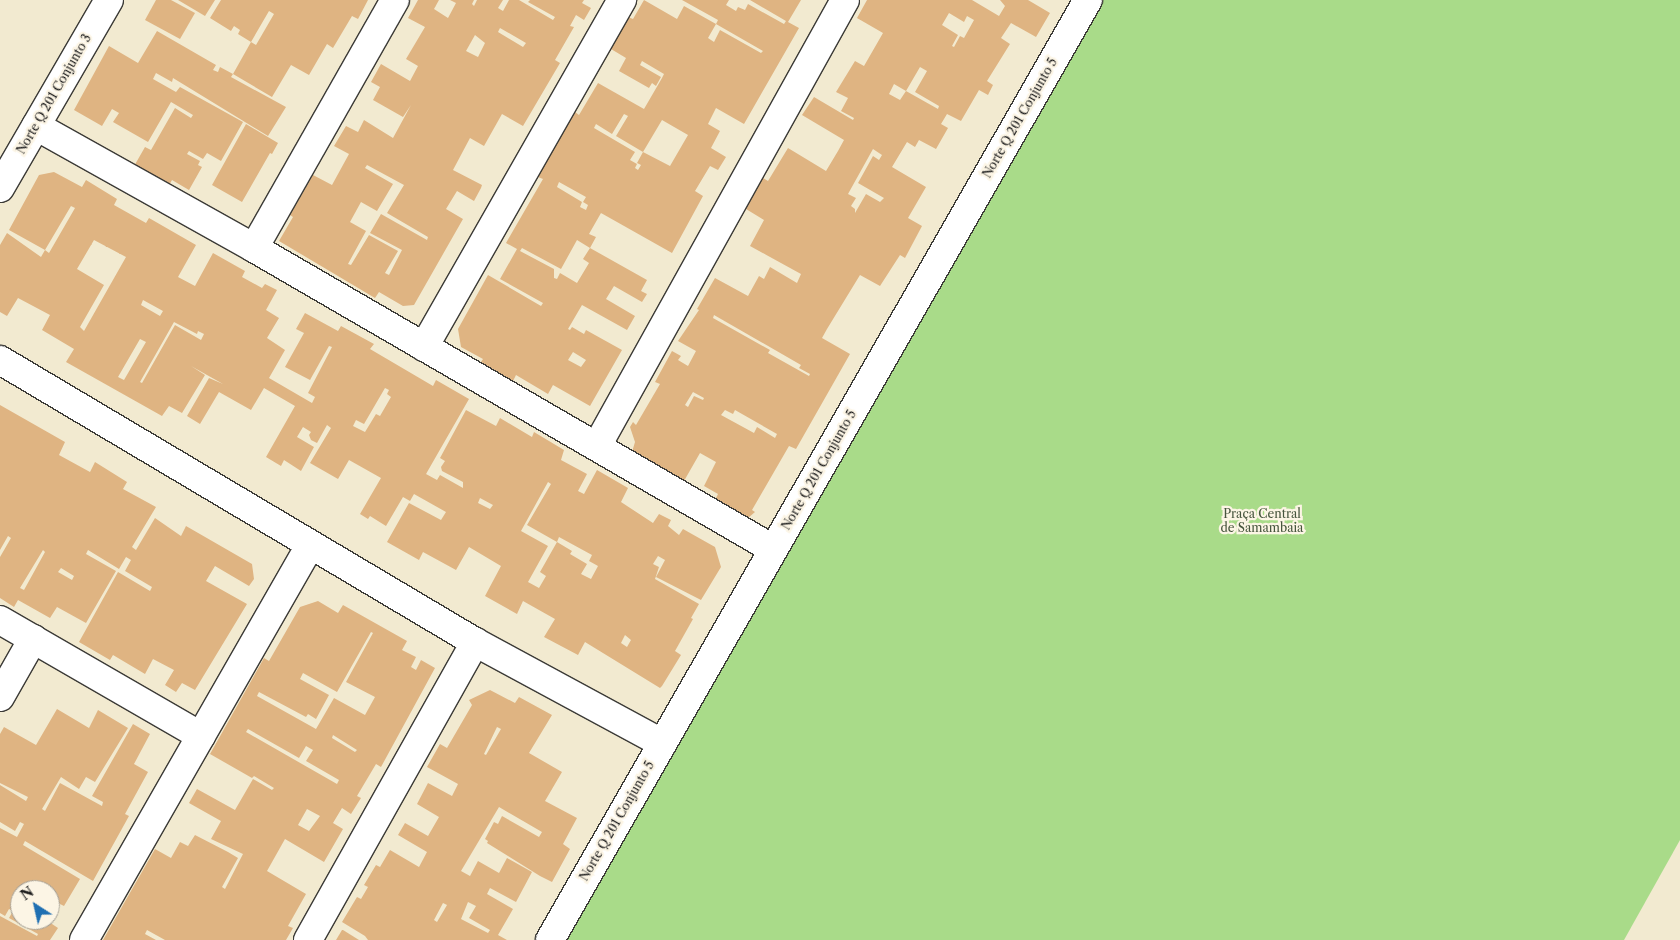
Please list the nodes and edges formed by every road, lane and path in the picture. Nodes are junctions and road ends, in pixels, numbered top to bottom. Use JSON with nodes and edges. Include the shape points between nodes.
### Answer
{"nodes":[{"id":1,"x":108,"y":0,"type":"edge"},
{"id":2,"x":395,"y":0,"type":"edge"},
{"id":3,"x":622,"y":0,"type":"edge"},
{"id":4,"x":845,"y":0,"type":"edge"},
{"id":5,"x":1088,"y":0,"type":"edge"},
{"id":6,"x":36,"y":126,"type":"junction"},
{"id":7,"x":0,"y":188,"type":"edge"},
{"id":8,"x":254,"y":248,"type":"junction"},
{"id":9,"x":424,"y":346,"type":"junction"},
{"id":10,"x":0,"y":360,"type":"edge"},
{"id":11,"x":597,"y":446,"type":"junction"},
{"id":12,"x":310,"y":545,"type":"junction"},
{"id":13,"x":774,"y":549,"type":"junction"},
{"id":14,"x":0,"y":620,"type":"edge"},
{"id":15,"x":33,"y":639,"type":"junction"},
{"id":16,"x":475,"y":642,"type":"junction"},
{"id":17,"x":0,"y":697,"type":"edge"},
{"id":18,"x":201,"y":736,"type":"junction"},
{"id":19,"x":662,"y":743,"type":"junction"},
{"id":20,"x":84,"y":940,"type":"edge"},
{"id":21,"x":308,"y":940,"type":"edge"},
{"id":22,"x":550,"y":940,"type":"edge"}],
"edges":[{"from":1,"to":6,"type":"street","name":"Norte Q 201 Conjunto 3"},
{"from":2,"to":8,"type":"street"},
{"from":3,"to":9,"type":"street"},
{"from":4,"to":11,"type":"street"},
{"from":5,"to":13,"type":"street","name":"Norte Q 201 Conjunto 5"},
{"from":6,"to":7,"type":"street","name":"Norte Q 201 Conjunto 3"},
{"from":6,"to":8,"type":"street"},
{"from":8,"to":9,"type":"street"},
{"from":9,"to":11,"type":"street"},
{"from":10,"to":12,"type":"street"},
{"from":11,"to":13,"type":"street"},
{"from":12,"to":16,"type":"street"},
{"from":12,"to":18,"type":"street"},
{"from":13,"to":19,"type":"street","name":"Norte Q 201 Conjunto 5"},
{"from":14,"to":15,"type":"street"},
{"from":15,"to":17,"type":"street"},
{"from":15,"to":18,"type":"street"},
{"from":16,"to":19,"type":"street"},
{"from":16,"to":21,"type":"street"},
{"from":18,"to":20,"type":"street"},
{"from":19,"to":22,"type":"street","name":"Norte Q 201 Conjunto 5"}]}
